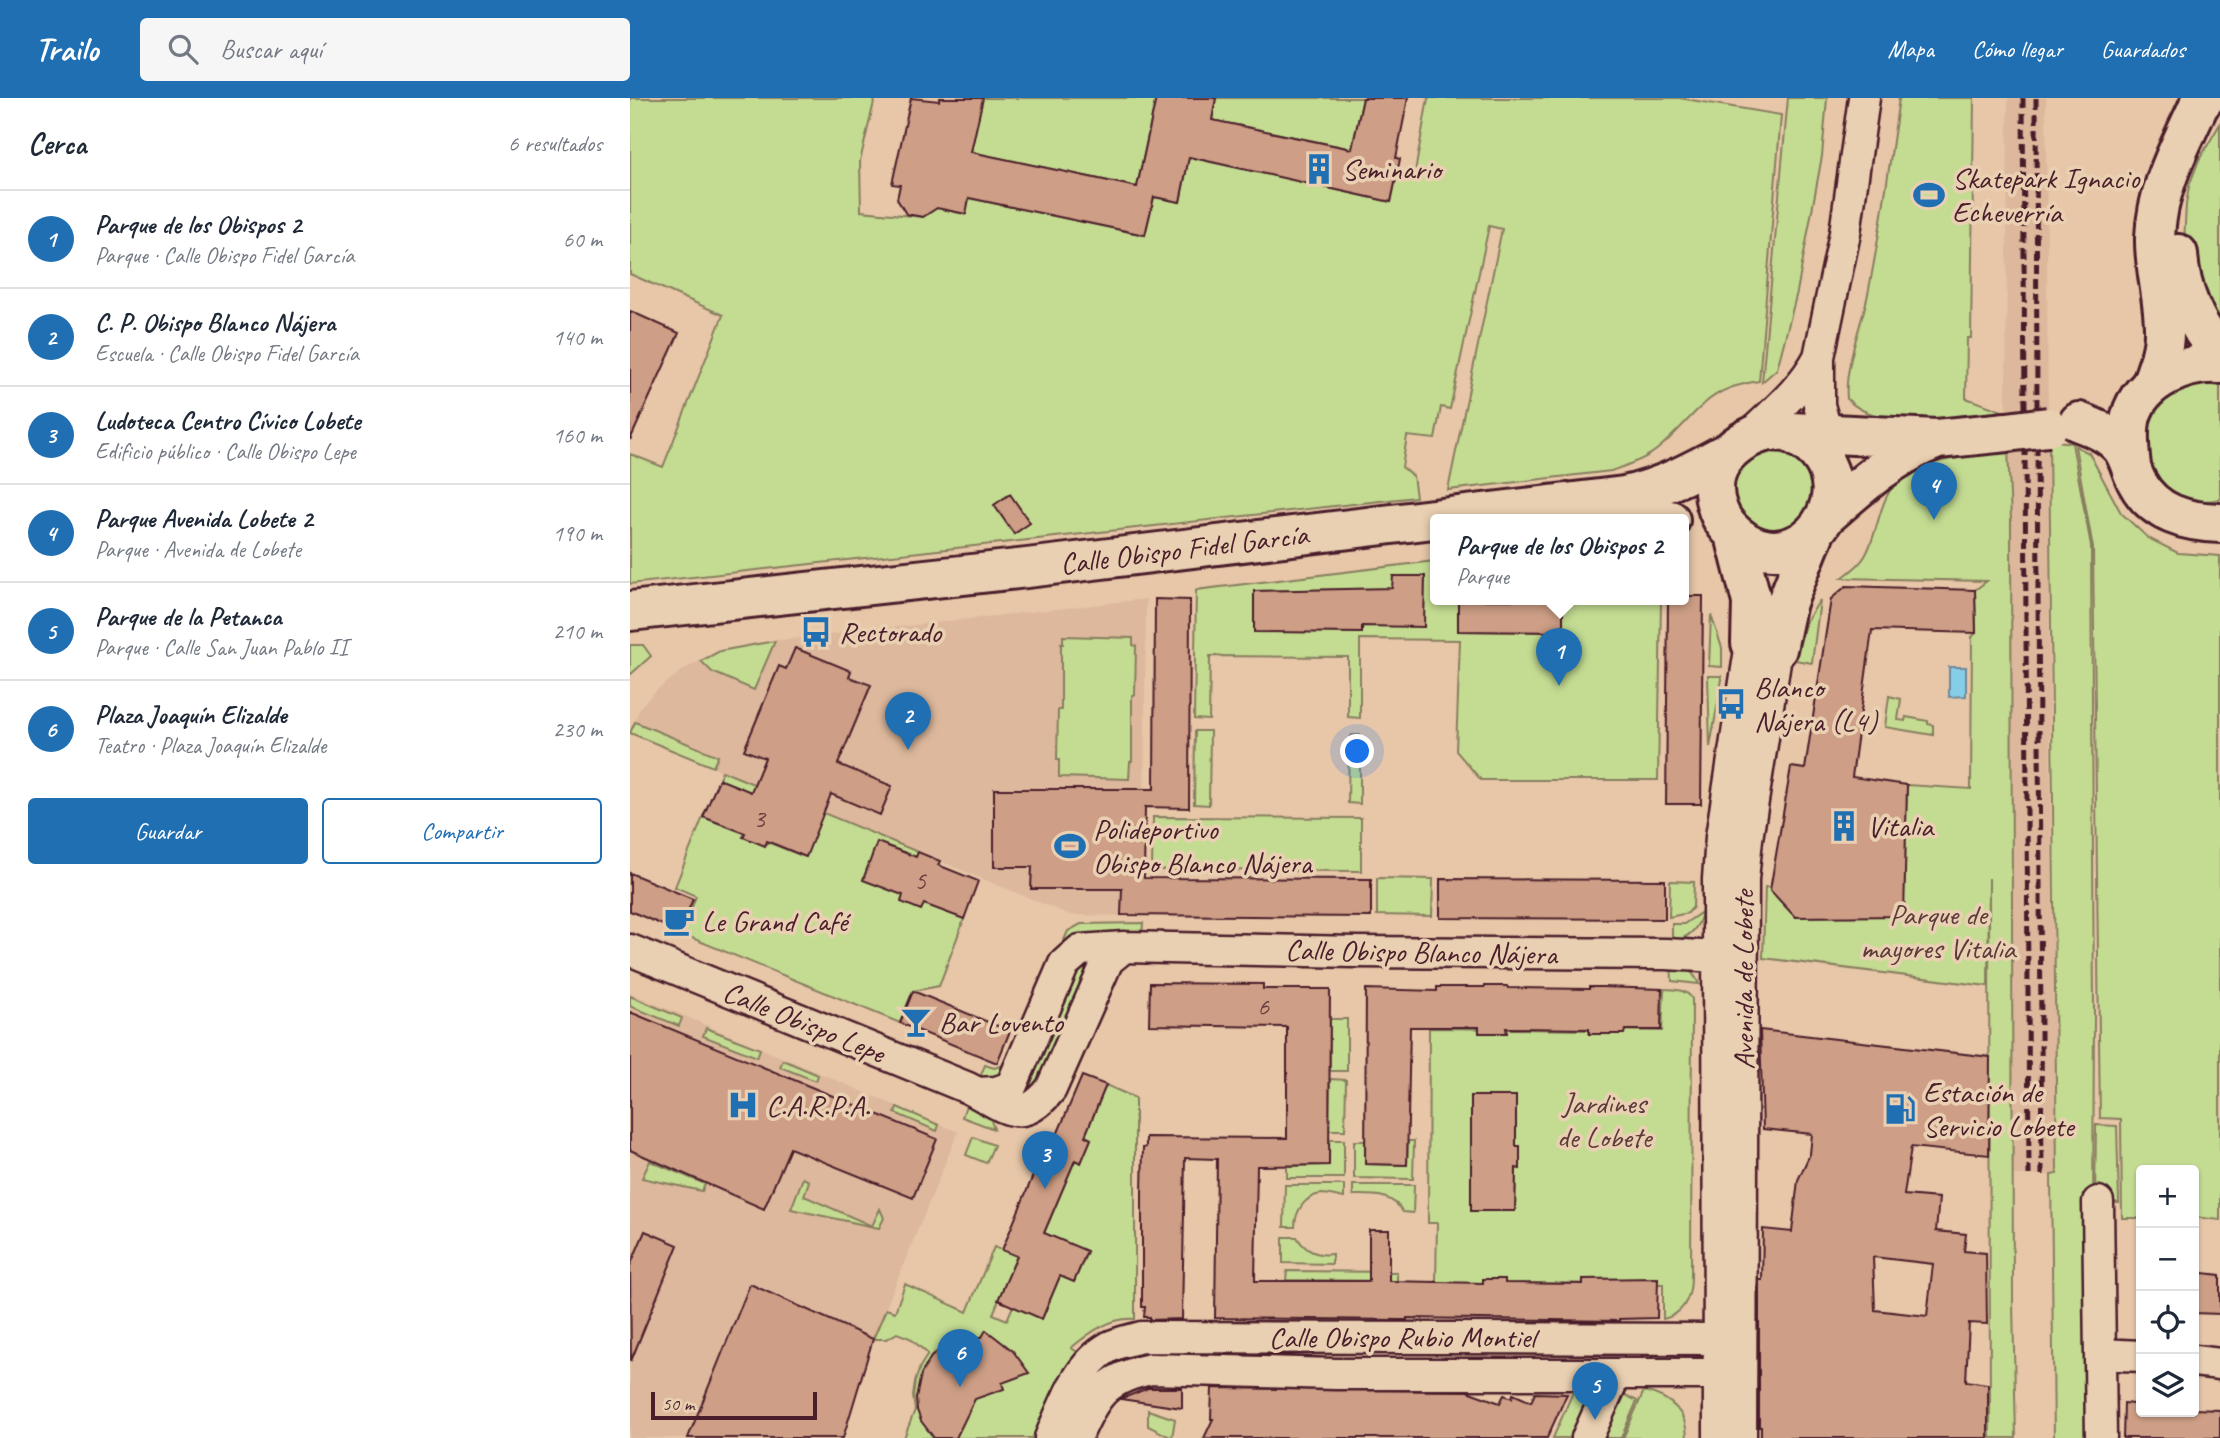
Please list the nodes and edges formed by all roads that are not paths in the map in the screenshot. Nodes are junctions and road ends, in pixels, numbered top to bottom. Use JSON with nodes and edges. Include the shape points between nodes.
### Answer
{"nodes":[{"id":1,"x":1864,"y":98,"type":"edge"},
{"id":2,"x":2206,"y":98,"type":"edge"},
{"id":3,"x":2220,"y":110,"type":"edge"},
{"id":4,"x":2220,"y":353,"type":"edge"},
{"id":5,"x":1819,"y":357,"type":"junction"},
{"id":6,"x":2220,"y":364,"type":"edge"},
{"id":7,"x":2145,"y":393,"type":"junction"},
{"id":8,"x":2064,"y":424,"type":"junction"},
{"id":9,"x":1937,"y":439,"type":"junction"},
{"id":10,"x":1738,"y":444,"type":"junction"},
{"id":11,"x":1827,"y":449,"type":"junction"},
{"id":12,"x":2131,"y":466,"type":"junction"},
{"id":13,"x":1475,"y":514,"type":"edge"},
{"id":14,"x":1430,"y":519,"type":"edge"},
{"id":15,"x":2220,"y":523,"type":"edge"},
{"id":16,"x":1689,"y":524,"type":"edge"},
{"id":17,"x":1820,"y":524,"type":"junction"},
{"id":18,"x":1733,"y":532,"type":"junction"},
{"id":19,"x":1430,"y":537,"type":"edge"},
{"id":20,"x":630,"y":611,"type":"edge"},
{"id":21,"x":630,"y":630,"type":"edge"},
{"id":22,"x":1764,"y":646,"type":"junction"},
{"id":23,"x":1125,"y":947,"type":"joint"},
{"id":24,"x":630,"y":950,"type":"edge"},
{"id":25,"x":1718,"y":957,"type":"junction"},
{"id":26,"x":2098,"y":1202,"type":"dead end"},
{"id":27,"x":1718,"y":1339,"type":"junction"},
{"id":28,"x":2099,"y":1354,"type":"junction"},
{"id":29,"x":2136,"y":1356,"type":"edge"},
{"id":30,"x":2199,"y":1362,"type":"edge"},
{"id":31,"x":2220,"y":1364,"type":"edge"},
{"id":32,"x":1719,"y":1374,"type":"junction"},
{"id":33,"x":1610,"y":1387,"type":"dead end"},
{"id":34,"x":1050,"y":1438,"type":"edge"},
{"id":35,"x":1076,"y":1438,"type":"edge"},
{"id":36,"x":1587,"y":1438,"type":"edge"},
{"id":37,"x":1719,"y":1438,"type":"edge"},
{"id":38,"x":1741,"y":1438,"type":"edge"},
{"id":39,"x":2101,"y":1438,"type":"edge"}],
"edges":[{"from":1,"to":5,"type":"street","via":[[1845,233]]},
{"from":2,"to":7,"type":"main road","via":[[2169,168],[2157,214],[2164,335],[2161,357]]},
{"from":3,"to":4,"type":"main road","via":[[2186,168],[2178,258],[2192,313]]},
{"from":5,"to":10,"type":"street","via":[[1795,392]]},
{"from":5,"to":11,"type":"street","via":[[1820,413]]},
{"from":6,"to":7,"type":"main road","via":[[2180,369]]},
{"from":7,"to":8,"type":"main road"},
{"from":7,"to":12,"type":"main road","via":[[2130,423]]},
{"from":8,"to":9,"type":"main road","bridge":true},
{"from":8,"to":12,"type":"main road","via":[[2098,429],[2115,442]]},
{"from":9,"to":11,"type":"main road"},
{"from":9,"to":17,"type":"main road","via":[[1881,469]]},
{"from":10,"to":11,"type":"main road","via":[[1768,431],[1787,432]]},
{"from":10,"to":13,"type":"main road","name":"Calle Obispo Fidel García","via":[[1652,489]]},
{"from":10,"to":18,"type":"main road","via":[[1715,479],[1714,495]]},
{"from":11,"to":17,"type":"main road","via":[[1832,499]]},
{"from":12,"to":15,"type":"main road","via":[[2137,483],[2161,509],[2179,518]]},
{"from":14,"to":20,"type":"main road","name":"Calle Obispo Fidel García"},
{"from":16,"to":18,"type":"main road"},
{"from":17,"to":18,"type":"main road","via":[[1801,542],[1784,548],[1750,544]]},
{"from":17,"to":22,"type":"main road","name":"Avenida de Lobete"},
{"from":18,"to":22,"type":"main road","name":"Avenida de Lobete"},
{"from":19,"to":21,"type":"main road","name":"Calle Obispo Fidel García"},
{"from":22,"to":25,"type":"street","name":"Avenida de Lobete","via":[[1721,837]]},
{"from":22,"to":38,"type":"street","name":"Avenida de Lobete","via":[[1743,879]]},
{"from":23,"to":24,"type":"street","name":"Calle Obispo Lepe","via":[[1080,950],[1072,956],[1064,964],[1012,1087],[978,1093]]},
{"from":23,"to":25,"type":"street","name":"Calle Obispo Blanco Nájera"},
{"from":25,"to":27,"type":"street","name":"Avenida de Lobete"},
{"from":26,"to":28,"type":"street"},
{"from":27,"to":32,"type":"street","name":"Avenida de Lobete"},
{"from":27,"to":34,"type":"street","name":"Calle Obispo Rubio Montiel","via":[[1141,1337],[1110,1346],[1092,1359]]},
{"from":28,"to":29,"type":"street"},
{"from":28,"to":39,"type":"street"},
{"from":30,"to":31,"type":"street"},
{"from":32,"to":35,"type":"street","name":"Calle Obispo Rubio Montiel","via":[[1151,1369],[1127,1373],[1104,1388]]},
{"from":32,"to":37,"type":"street","name":"Avenida de Lobete"},
{"from":33,"to":36,"type":"street"}]}
